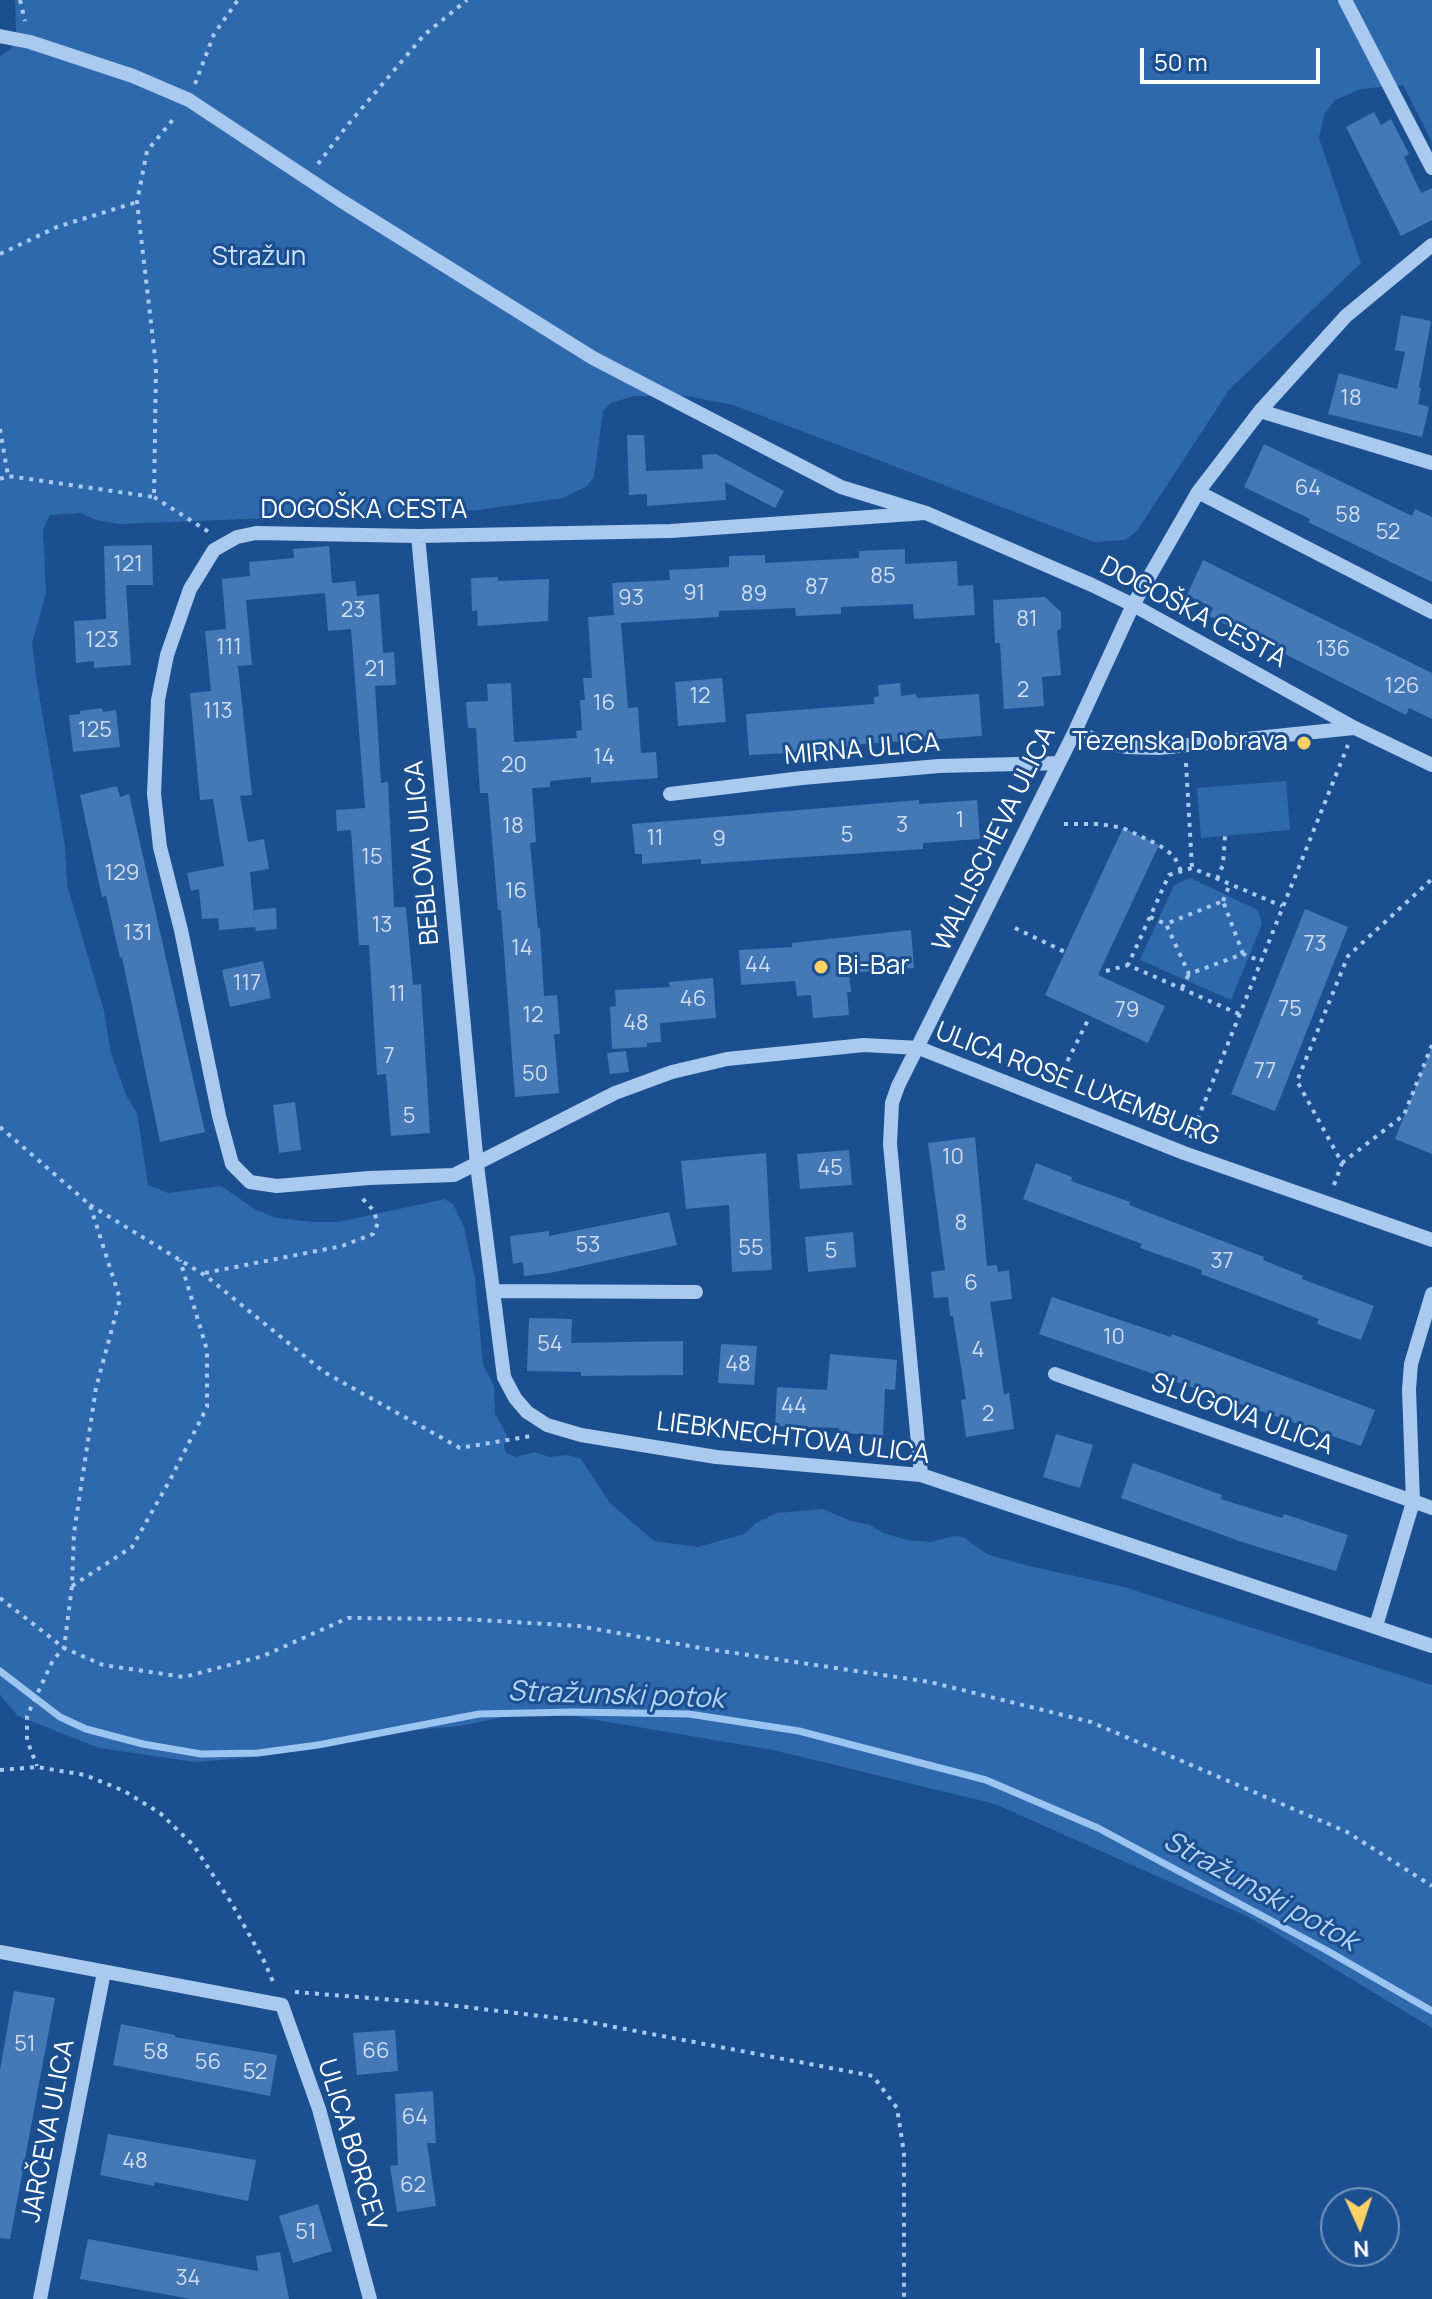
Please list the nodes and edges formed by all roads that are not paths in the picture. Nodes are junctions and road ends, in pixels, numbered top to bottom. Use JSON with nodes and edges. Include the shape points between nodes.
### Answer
{"nodes":[{"id":1,"x":1345,"y":0,"type":"edge"},
{"id":2,"x":0,"y":36,"type":"edge"},
{"id":3,"x":1432,"y":168,"type":"edge"},
{"id":4,"x":1430,"y":250,"type":"edge"},
{"id":5,"x":1260,"y":411,"type":"junction"},
{"id":6,"x":1432,"y":463,"type":"edge"},
{"id":7,"x":1198,"y":492,"type":"junction"},
{"id":8,"x":926,"y":513,"type":"junction"},
{"id":9,"x":418,"y":536,"type":"junction"},
{"id":10,"x":1133,"y":605,"type":"junction"},
{"id":11,"x":1432,"y":612,"type":"edge"},
{"id":12,"x":1355,"y":728,"type":"junction"},
{"id":13,"x":1075,"y":731,"type":"junction"},
{"id":14,"x":1059,"y":763,"type":"junction"},
{"id":15,"x":1432,"y":765,"type":"edge"},
{"id":16,"x":670,"y":794,"type":"dead end"},
{"id":17,"x":919,"y":1048,"type":"junction"},
{"id":18,"x":477,"y":1165,"type":"junction"},
{"id":19,"x":1432,"y":1240,"type":"edge"},
{"id":20,"x":493,"y":1291,"type":"junction"},
{"id":21,"x":696,"y":1292,"type":"dead end"},
{"id":22,"x":1432,"y":1294,"type":"edge"},
{"id":23,"x":1055,"y":1374,"type":"dead end"},
{"id":24,"x":921,"y":1475,"type":"junction"},
{"id":25,"x":1413,"y":1502,"type":"junction"},
{"id":26,"x":1432,"y":1508,"type":"edge"},
{"id":27,"x":1376,"y":1626,"type":"junction"},
{"id":28,"x":1432,"y":1646,"type":"edge"},
{"id":29,"x":0,"y":1952,"type":"edge"},
{"id":30,"x":104,"y":1972,"type":"junction"},
{"id":31,"x":40,"y":2299,"type":"edge"},
{"id":32,"x":370,"y":2299,"type":"edge"}],
"edges":[{"from":1,"to":3,"type":"street"},
{"from":2,"to":8,"type":"street","name":"DOGOŠKA CESTA","via":[[133,76],[189,100],[593,358],[841,487]]},
{"from":4,"to":5,"type":"street","name":"WALLISCHEVA ULICA","via":[[1346,316]]},
{"from":5,"to":6,"type":"street"},
{"from":5,"to":7,"type":"street","name":"WALLISCHEVA ULICA"},
{"from":7,"to":10,"type":"street","name":"WALLISCHEVA ULICA"},
{"from":7,"to":11,"type":"street"},
{"from":8,"to":9,"type":"street","name":"DOGOŠKA CESTA","via":[[671,531]]},
{"from":8,"to":10,"type":"street","name":"DOGOŠKA CESTA"},
{"from":9,"to":18,"type":"street","name":"BEBLOVA ULICA"},
{"from":9,"to":18,"type":"street","name":"DOGOŠKA CESTA","via":[[256,533],[214,550],[190,589],[167,655],[158,700],[154,794],[160,847],[232,1164],[250,1182],[277,1186],[454,1175]]},
{"from":10,"to":12,"type":"street","name":"DOGOŠKA CESTA"},
{"from":10,"to":13,"type":"street","name":"WALLISCHEVA ULICA"},
{"from":12,"to":13,"type":"street","via":[[1159,748],[1113,745]]},
{"from":12,"to":15,"type":"street","name":"DOGOŠKA CESTA"},
{"from":13,"to":14,"type":"street","name":"WALLISCHEVA ULICA"},
{"from":14,"to":16,"type":"street","name":"MIRNA ULICA","via":[[939,766]]},
{"from":14,"to":17,"type":"street","name":"WALLISCHEVA ULICA"},
{"from":17,"to":18,"type":"street","name":"ULICA ROSE LUXEMBURG","via":[[864,1045],[727,1059],[672,1072],[615,1093]]},
{"from":17,"to":19,"type":"street","name":"ULICA ROSE LUXEMBURG","via":[[1184,1153]]},
{"from":17,"to":24,"type":"street","name":"WALLISCHEVA ULICA","via":[[892,1103],[890,1144]]},
{"from":18,"to":20,"type":"street","name":"LIEBKNECHTOVA ULICA"},
{"from":20,"to":21,"type":"street"},
{"from":20,"to":24,"type":"street","name":"LIEBKNECHTOVA ULICA","via":[[504,1377],[527,1412],[547,1425],[716,1457]]},
{"from":22,"to":25,"type":"street","via":[[1411,1364]]},
{"from":23,"to":25,"type":"street","name":"SLUGOVA ULICA"},
{"from":24,"to":27,"type":"street","name":"LIEBKNECHTOVA ULICA"},
{"from":25,"to":26,"type":"street","name":"SLUGOVA ULICA"},
{"from":25,"to":27,"type":"street"},
{"from":27,"to":28,"type":"street","name":"LIEBKNECHTOVA ULICA"},
{"from":29,"to":30,"type":"street"},
{"from":30,"to":31,"type":"street","name":"JARČEVA ULICA"},
{"from":30,"to":32,"type":"street","name":"ULICA BORCEV","via":[[282,2005],[319,2109]]}]}
